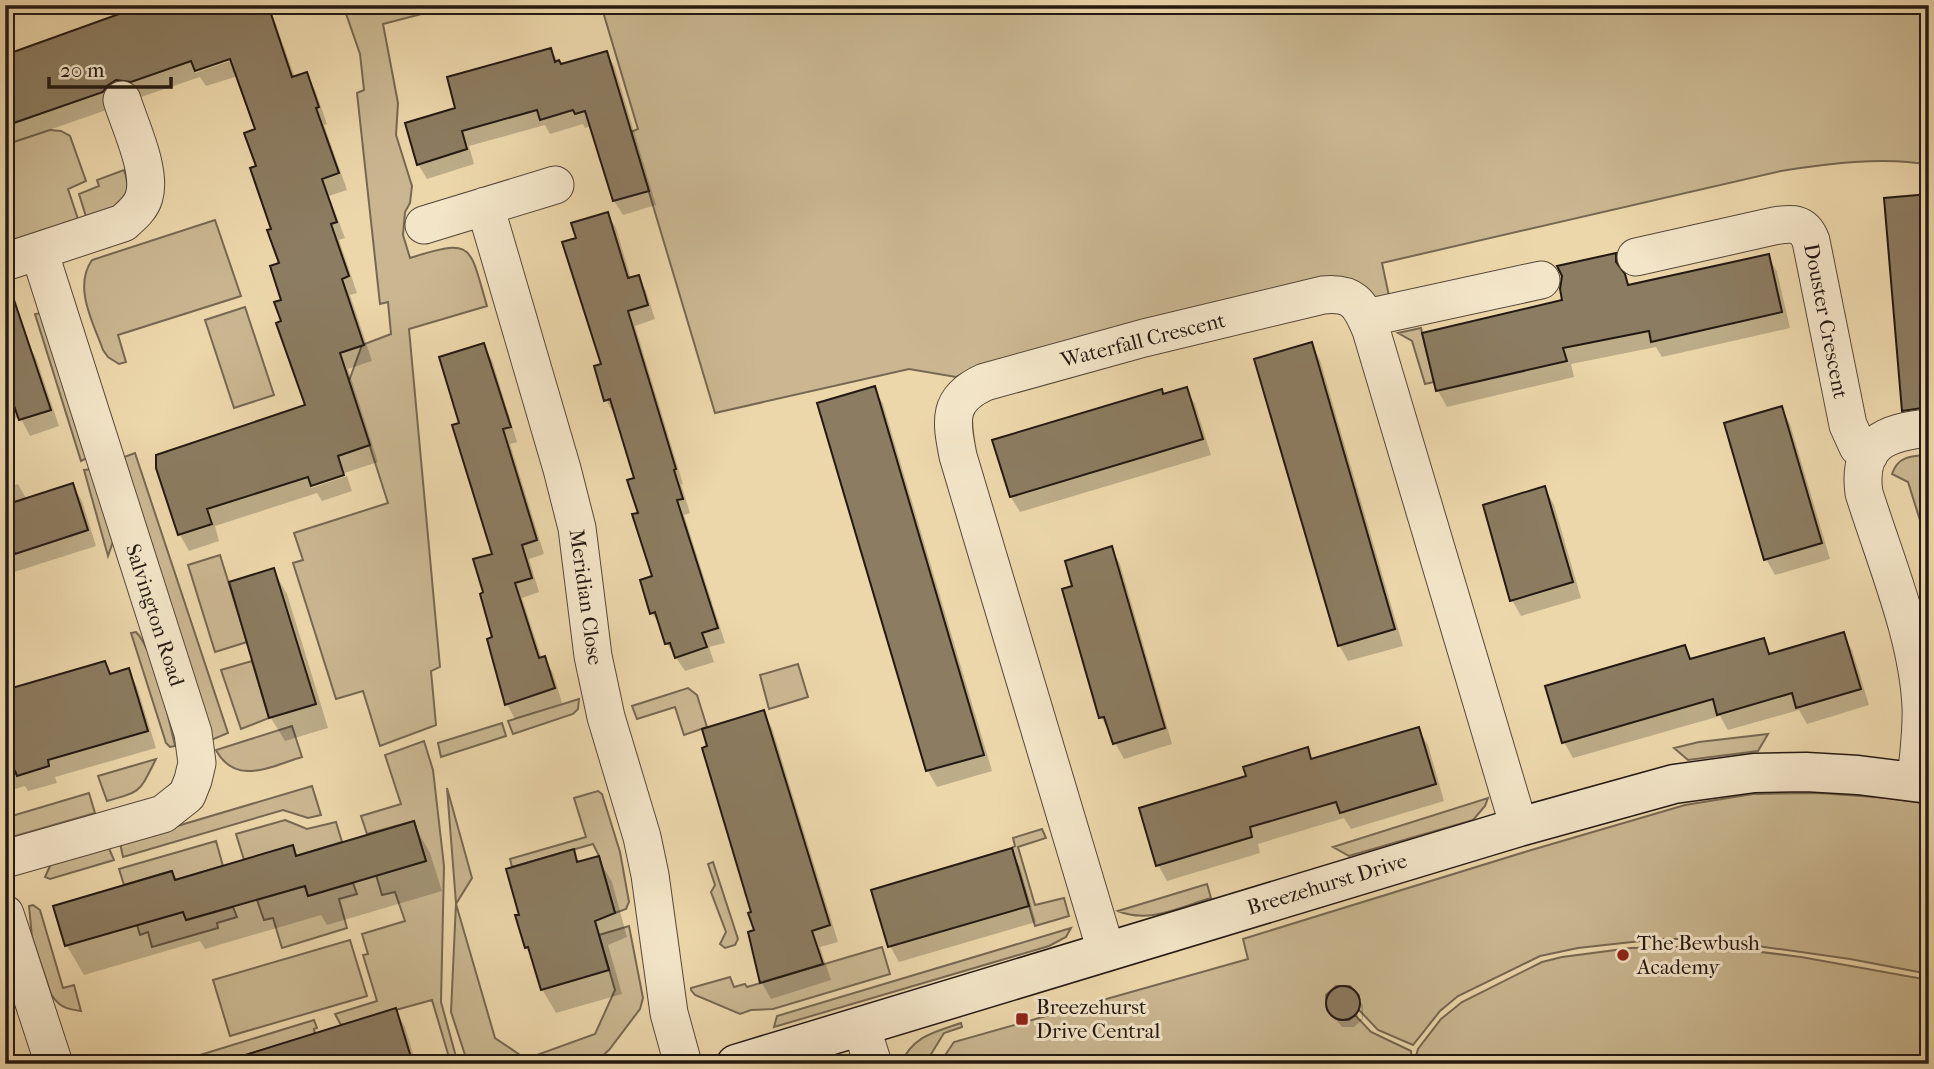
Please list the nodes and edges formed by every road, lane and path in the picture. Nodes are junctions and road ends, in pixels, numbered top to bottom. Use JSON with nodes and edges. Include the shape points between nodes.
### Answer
{"nodes":[{"id":1,"x":122,"y":100,"type":"dead end"},
{"id":2,"x":555,"y":185,"type":"dead end"},
{"id":3,"x":485,"y":206,"type":"junction"},
{"id":4,"x":424,"y":225,"type":"dead end"},
{"id":5,"x":22,"y":256,"type":"edge"},
{"id":6,"x":1636,"y":257,"type":"dead end"},
{"id":7,"x":1541,"y":279,"type":"dead end"},
{"id":8,"x":1366,"y":318,"type":"junction"},
{"id":9,"x":1929,"y":428,"type":"edge"},
{"id":10,"x":1869,"y":455,"type":"junction"},
{"id":11,"x":1922,"y":783,"type":"edge"},
{"id":12,"x":1518,"y":827,"type":"junction"},
{"id":13,"x":5,"y":859,"type":"edge"},
{"id":14,"x":5,"y":914,"type":"edge"},
{"id":15,"x":1106,"y":951,"type":"junction"},
{"id":16,"x":861,"y":1026,"type":"junction"},
{"id":17,"x":54,"y":1064,"type":"edge"},
{"id":18,"x":683,"y":1064,"type":"edge"},
{"id":19,"x":736,"y":1064,"type":"edge"},
{"id":20,"x":873,"y":1064,"type":"edge"}],
"edges":[{"from":1,"to":5,"type":"street","via":[[143,165],[144,199],[123,223]]},
{"from":2,"to":3,"type":"street"},
{"from":3,"to":4,"type":"street"},
{"from":3,"to":18,"type":"street","name":"Meridian Close","via":[[577,528],[593,656],[642,836],[669,1013]]},
{"from":5,"to":13,"type":"street","name":"Salvington Road","via":[[192,733],[197,764],[187,795],[163,814]]},
{"from":6,"to":10,"type":"street","name":"Douster Crescent","via":[[1774,226],[1802,226],[1811,241],[1848,425],[1858,447]]},
{"from":7,"to":8,"type":"street"},
{"from":8,"to":12,"type":"street"},
{"from":8,"to":15,"type":"street","name":"Waterfall Crescent","via":[[1349,297],[1323,295],[985,382],[964,394],[954,408],[954,435],[968,491]]},
{"from":9,"to":10,"type":"street","via":[[1884,437]]},
{"from":10,"to":11,"type":"street","via":[[1864,493],[1906,623],[1919,686]]},
{"from":11,"to":12,"type":"street","name":"Breezehurst Drive","via":[[1806,772],[1730,775],[1662,787]]},
{"from":12,"to":15,"type":"street","name":"Breezehurst Drive"},
{"from":14,"to":17,"type":"street"},
{"from":15,"to":16,"type":"street","name":"Breezehurst Drive"},
{"from":16,"to":19,"type":"street","name":"Breezehurst Drive"},
{"from":16,"to":20,"type":"street"}]}
